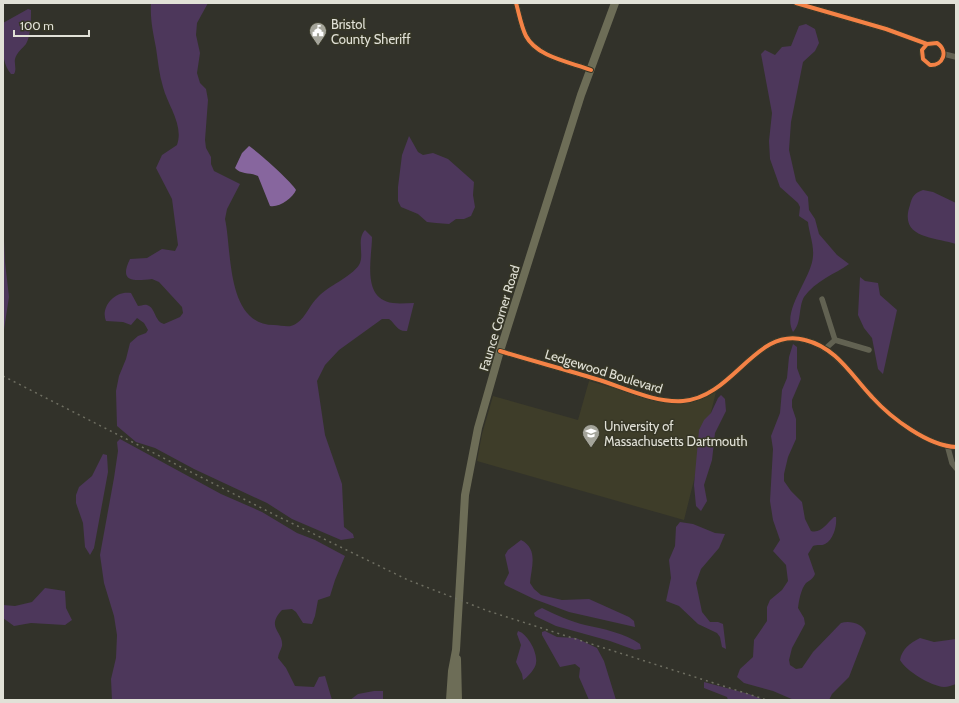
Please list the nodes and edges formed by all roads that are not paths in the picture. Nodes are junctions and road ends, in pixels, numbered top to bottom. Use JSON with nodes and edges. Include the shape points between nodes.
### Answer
{"nodes":[{"id":1,"x":516,"y":3,"type":"edge"},
{"id":2,"x":615,"y":3,"type":"edge"},
{"id":3,"x":796,"y":3,"type":"edge"},
{"id":4,"x":927,"y":44,"type":"junction"},
{"id":5,"x":944,"y":54,"type":"junction"},
{"id":6,"x":956,"y":57,"type":"edge"},
{"id":7,"x":591,"y":70,"type":"junction"},
{"id":8,"x":822,"y":299,"type":"dead end"},
{"id":9,"x":835,"y":340,"type":"junction"},
{"id":10,"x":825,"y":349,"type":"junction"},
{"id":11,"x":869,"y":350,"type":"dead end"},
{"id":12,"x":500,"y":351,"type":"junction"},
{"id":13,"x":956,"y":447,"type":"edge"},
{"id":14,"x":948,"y":448,"type":"junction"},
{"id":15,"x":956,"y":468,"type":"edge"},
{"id":16,"x":456,"y":650,"type":"junction"},
{"id":17,"x":450,"y":700,"type":"edge"},
{"id":18,"x":458,"y":700,"type":"edge"}],
"edges":[{"from":1,"to":7,"type":"street","via":[[525,35],[535,47]]},
{"from":2,"to":7,"type":"main road","name":"Faunce Corner Road"},
{"from":3,"to":4,"type":"street","via":[[886,29]]},
{"from":4,"to":5,"type":"street","via":[[937,43],[942,47]]},
{"from":4,"to":5,"type":"street","via":[[921,53],[926,62],[937,64],[942,61]]},
{"from":5,"to":6,"type":"street"},
{"from":7,"to":12,"type":"main road","name":"Faunce Corner Road"},
{"from":8,"to":9,"type":"street"},
{"from":9,"to":10,"type":"street"},
{"from":9,"to":11,"type":"street"},
{"from":10,"to":12,"type":"street","name":"Ledgewood Boulevard","via":[[805,340],[780,340],[760,350],[717,389],[691,400],[674,401],[655,398]]},
{"from":10,"to":14,"type":"street","name":"Ledgewood Boulevard","via":[[845,364],[891,415],[916,433]]},
{"from":12,"to":16,"type":"main road","name":"Faunce Corner Road","via":[[478,428],[468,477]]},
{"from":13,"to":14,"type":"street"},
{"from":14,"to":15,"type":"street"},
{"from":16,"to":17,"type":"main road","name":"Faunce Corner Road"},
{"from":16,"to":18,"type":"main road","name":"Faunce Corner Road"}]}
